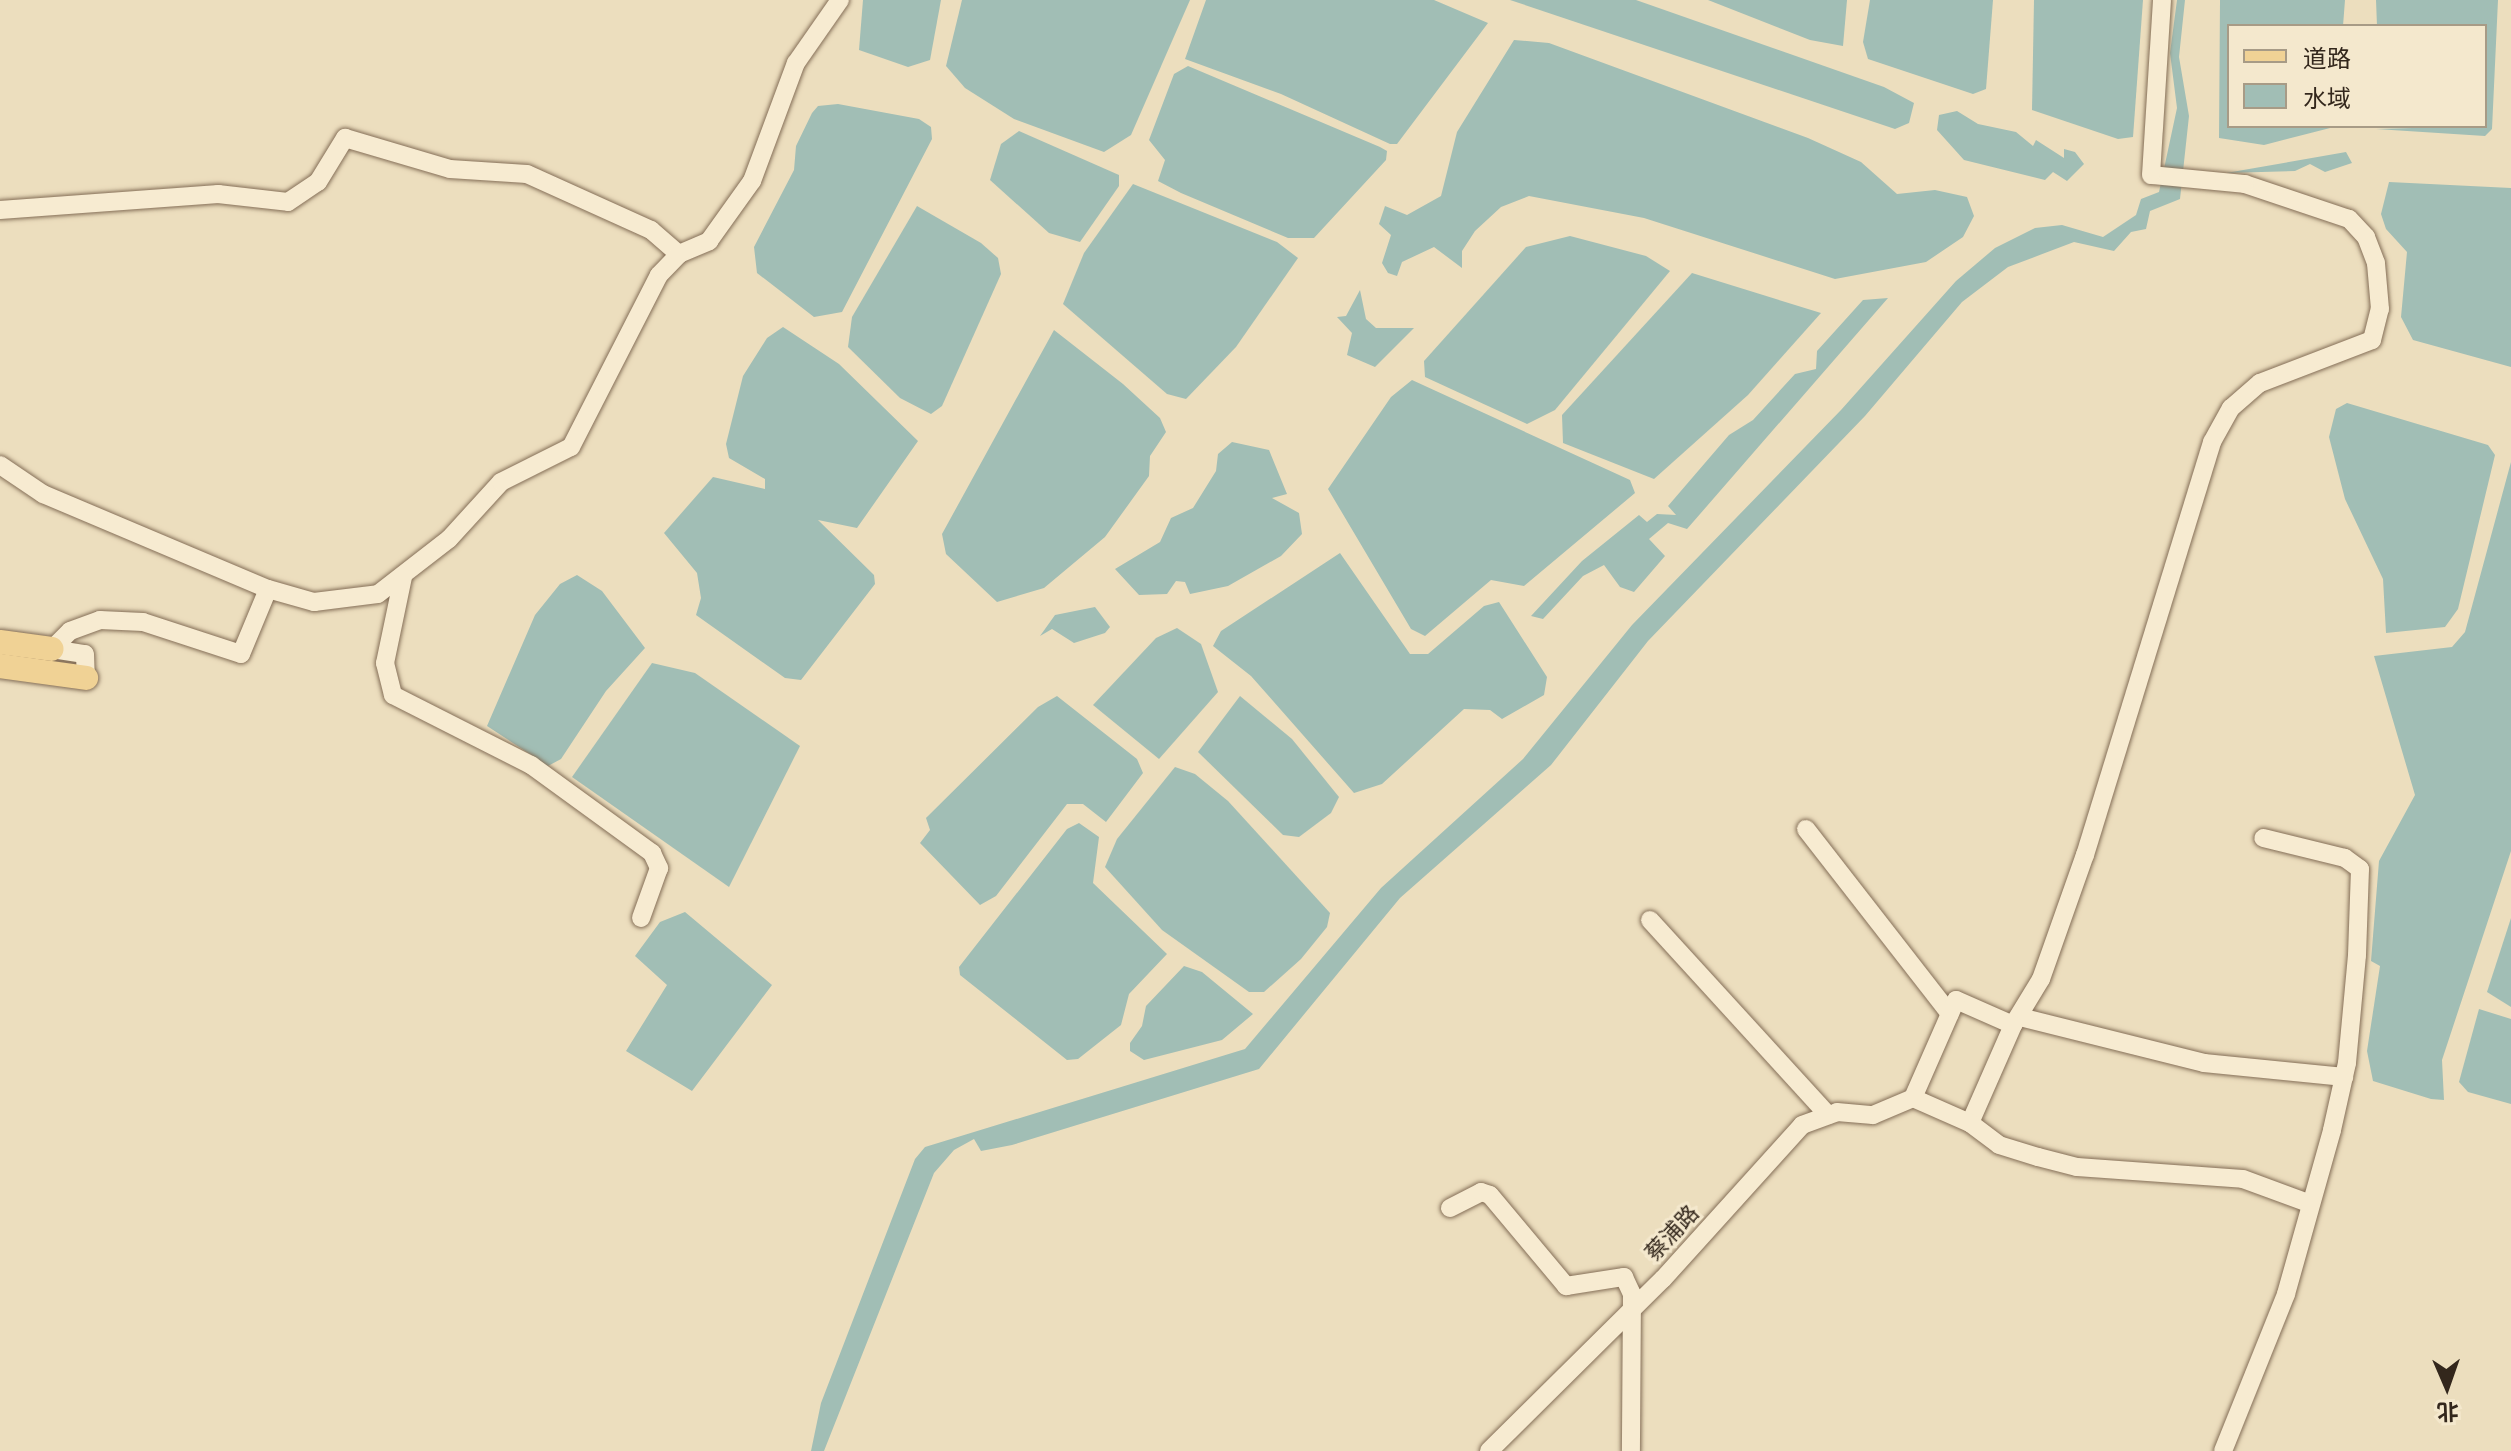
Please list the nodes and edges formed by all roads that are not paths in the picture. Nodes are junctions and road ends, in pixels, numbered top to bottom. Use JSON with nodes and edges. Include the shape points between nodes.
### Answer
{"nodes":[{"id":1,"x":840,"y":0,"type":"edge"},
{"id":2,"x":2162,"y":0,"type":"edge"},
{"id":3,"x":0,"y":210,"type":"edge"},
{"id":4,"x":679,"y":254,"type":"junction"},
{"id":5,"x":0,"y":465,"type":"edge"},
{"id":6,"x":403,"y":577,"type":"junction"},
{"id":7,"x":268,"y":589,"type":"junction"},
{"id":8,"x":0,"y":642,"type":"edge"},
{"id":9,"x":52,"y":649,"type":"junction"},
{"id":10,"x":0,"y":666,"type":"edge"},
{"id":11,"x":86,"y":678,"type":"joint"},
{"id":12,"x":1806,"y":829,"type":"dead end"},
{"id":13,"x":2263,"y":838,"type":"dead end"},
{"id":14,"x":641,"y":918,"type":"dead end"},
{"id":15,"x":1650,"y":920,"type":"dead end"},
{"id":16,"x":1950,"y":1014,"type":"junction"},
{"id":17,"x":2016,"y":1021,"type":"junction"},
{"id":18,"x":2344,"y":1077,"type":"junction"},
{"id":19,"x":1913,"y":1098,"type":"junction"},
{"id":20,"x":1828,"y":1115,"type":"junction"},
{"id":21,"x":1970,"y":1123,"type":"junction"},
{"id":22,"x":2311,"y":1204,"type":"junction"},
{"id":23,"x":1450,"y":1208,"type":"dead end"},
{"id":24,"x":1630,"y":1312,"type":"junction"},
{"id":25,"x":1489,"y":1451,"type":"edge"},
{"id":26,"x":1631,"y":1451,"type":"edge"},
{"id":27,"x":2223,"y":1451,"type":"edge"}],
"edges":[{"from":1,"to":4,"type":"street","via":[[796,63],[769,144],[734,211],[703,247]]},
{"from":2,"to":17,"type":"street","via":[[2151,175],[2245,184],[2349,219],[2366,237],[2376,263],[2380,309],[2372,340],[2260,383],[2231,408],[2212,442],[2085,855],[2041,979]]},
{"from":3,"to":4,"type":"street","via":[[218,194],[288,202],[318,182],[345,138],[450,169],[527,174],[651,230]]},
{"from":4,"to":6,"type":"street","via":[[659,275],[614,353],[571,447],[501,482]]},
{"from":5,"to":7,"type":"street","via":[[43,494]]},
{"from":6,"to":7,"type":"street","via":[[378,594],[348,601],[314,602]]},
{"from":6,"to":14,"type":"street","via":[[385,663],[393,695],[531,765],[652,853],[659,868]]},
{"from":7,"to":9,"type":"street","via":[[241,654],[143,622],[100,620],[70,631]]},
{"from":8,"to":9,"type":"main road"},
{"from":9,"to":11,"type":"street","via":[[85,654]]},
{"from":10,"to":11,"type":"main road"},
{"from":12,"to":16,"type":"street"},
{"from":13,"to":18,"type":"street","via":[[2345,858],[2360,869]]},
{"from":15,"to":20,"type":"street"},
{"from":16,"to":17,"type":"street","via":[[1956,1000]]},
{"from":16,"to":19,"type":"street"},
{"from":17,"to":18,"type":"street","via":[[2204,1063]]},
{"from":17,"to":21,"type":"street"},
{"from":18,"to":22,"type":"street"},
{"from":19,"to":20,"type":"street","name":"蔡浦路","via":[[1873,1115]]},
{"from":19,"to":21,"type":"street"},
{"from":20,"to":24,"type":"street","name":"蔡浦路","via":[[1802,1125]]},
{"from":21,"to":22,"type":"street","via":[[1999,1145],[2077,1167],[2243,1179]]},
{"from":22,"to":27,"type":"street","via":[[2286,1294]]},
{"from":23,"to":24,"type":"street","via":[[1481,1192],[1490,1195],[1555,1280],[1584,1288],[1624,1277]]},
{"from":24,"to":25,"type":"street","name":"蔡浦路"},
{"from":24,"to":26,"type":"street"}]}
